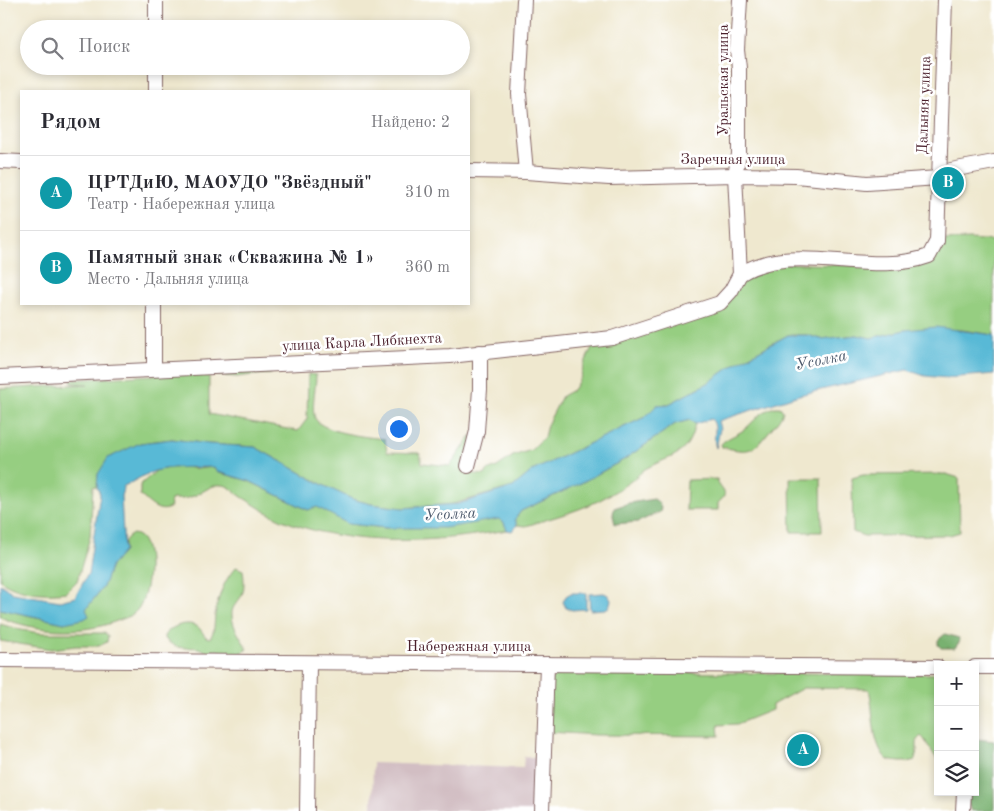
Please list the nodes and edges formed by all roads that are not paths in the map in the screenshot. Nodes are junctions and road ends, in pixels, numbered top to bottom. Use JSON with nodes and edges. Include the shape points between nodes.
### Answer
{"nodes":[{"id":1,"x":156,"y":0,"type":"edge"},
{"id":2,"x":524,"y":0,"type":"edge"},
{"id":3,"x":740,"y":0,"type":"edge"},
{"id":4,"x":945,"y":0,"type":"edge"},
{"id":5,"x":156,"y":20,"type":"edge"},
{"id":6,"x":156,"y":75,"type":"edge"},
{"id":7,"x":156,"y":90,"type":"edge"},
{"id":8,"x":0,"y":161,"type":"edge"},
{"id":9,"x":20,"y":162,"type":"edge"},
{"id":10,"x":994,"y":162,"type":"edge"},
{"id":11,"x":470,"y":171,"type":"edge"},
{"id":12,"x":526,"y":172,"type":"junction"},
{"id":13,"x":735,"y":175,"type":"junction"},
{"id":14,"x":938,"y":178,"type":"junction"},
{"id":15,"x":740,"y":274,"type":"junction"},
{"id":16,"x":154,"y":305,"type":"edge"},
{"id":17,"x":480,"y":352,"type":"junction"},
{"id":18,"x":154,"y":369,"type":"junction"},
{"id":19,"x":0,"y":377,"type":"edge"},
{"id":20,"x":468,"y":466,"type":"dead end"},
{"id":21,"x":0,"y":660,"type":"edge"},
{"id":22,"x":309,"y":662,"type":"junction"},
{"id":23,"x":547,"y":664,"type":"junction"},
{"id":24,"x":934,"y":667,"type":"edge"},
{"id":25,"x":979,"y":667,"type":"edge"},
{"id":26,"x":994,"y":668,"type":"edge"},
{"id":27,"x":964,"y":796,"type":"edge"},
{"id":28,"x":307,"y":811,"type":"edge"},
{"id":29,"x":542,"y":811,"type":"edge"},
{"id":30,"x":963,"y":811,"type":"edge"}],
"edges":[{"from":1,"to":5,"type":"street"},
{"from":2,"to":12,"type":"street","via":[[519,94]]},
{"from":3,"to":13,"type":"street","name":"Уральская улица","via":[[737,50],[739,154]]},
{"from":4,"to":14,"type":"street","name":"Дальняя улица"},
{"from":6,"to":7,"type":"street"},
{"from":8,"to":9,"type":"street"},
{"from":10,"to":14,"type":"street","name":"Заречная улица","via":[[952,170]]},
{"from":11,"to":12,"type":"street","name":"Заречная улица"},
{"from":12,"to":13,"type":"street","name":"Заречная улица","via":[[608,178]]},
{"from":13,"to":14,"type":"street","name":"Заречная улица","via":[[796,176],[867,183]]},
{"from":13,"to":15,"type":"street","name":"Уральская улица"},
{"from":14,"to":15,"type":"street","name":"Дальняя улица","via":[[937,241],[929,256],[894,263],[786,260],[752,267]]},
{"from":15,"to":17,"type":"street","name":"улица Карла Либкнехта","via":[[731,292],[720,303],[612,338]]},
{"from":16,"to":18,"type":"street"},
{"from":17,"to":18,"type":"street","name":"улица Карла Либкнехта"},
{"from":17,"to":20,"type":"street","via":[[477,430]]},
{"from":18,"to":19,"type":"street","name":"улица Карла Либкнехта"},
{"from":21,"to":22,"type":"street","name":"Набережная улица"},
{"from":22,"to":23,"type":"street","name":"Набережная улица"},
{"from":22,"to":28,"type":"street"},
{"from":23,"to":24,"type":"street","name":"Набережная улица"},
{"from":23,"to":29,"type":"street"},
{"from":25,"to":26,"type":"street"},
{"from":27,"to":30,"type":"street"}]}
